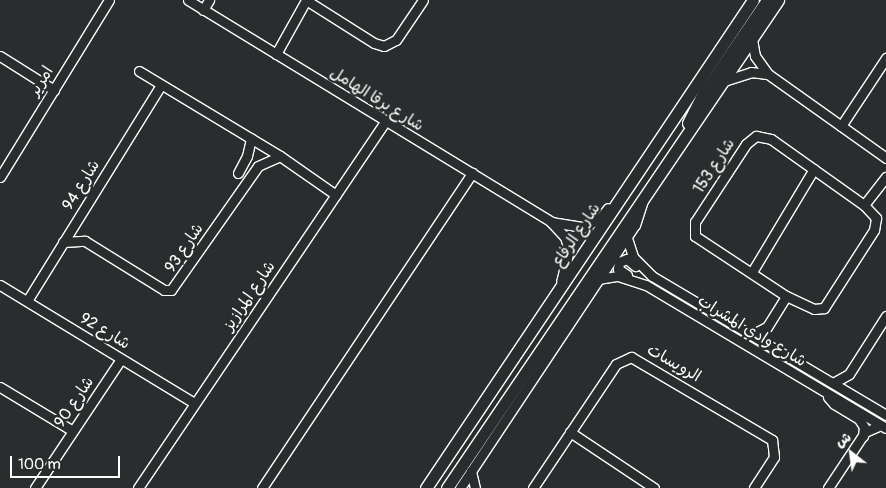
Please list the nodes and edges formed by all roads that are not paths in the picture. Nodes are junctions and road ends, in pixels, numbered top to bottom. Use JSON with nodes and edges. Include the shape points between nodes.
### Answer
{"nodes":[{"id":1,"x":109,"y":0,"type":"edge"},
{"id":2,"x":188,"y":0,"type":"edge"},
{"id":3,"x":209,"y":0,"type":"edge"},
{"id":4,"x":306,"y":0,"type":"edge"},
{"id":5,"x":423,"y":0,"type":"edge"},
{"id":6,"x":753,"y":0,"type":"edge"},
{"id":7,"x":767,"y":0,"type":"edge"},
{"id":8,"x":778,"y":0,"type":"edge"},
{"id":9,"x":203,"y":10,"type":"junction"},
{"id":10,"x":752,"y":38,"type":"junction"},
{"id":11,"x":276,"y":54,"type":"junction"},
{"id":12,"x":0,"y":56,"type":"edge"},
{"id":13,"x":886,"y":58,"type":"edge"},
{"id":14,"x":139,"y":71,"type":"dead end"},
{"id":15,"x":768,"y":74,"type":"junction"},
{"id":16,"x":724,"y":81,"type":"junction"},
{"id":17,"x":161,"y":85,"type":"junction"},
{"id":18,"x":54,"y":90,"type":"junction"},
{"id":19,"x":386,"y":121,"type":"junction"},
{"id":20,"x":841,"y":126,"type":"junction"},
{"id":21,"x":251,"y":138,"type":"junction"},
{"id":22,"x":680,"y":143,"type":"junction"},
{"id":23,"x":280,"y":156,"type":"junction"},
{"id":24,"x":886,"y":158,"type":"edge"},
{"id":25,"x":814,"y":169,"type":"junction"},
{"id":26,"x":238,"y":173,"type":"dead end"},
{"id":27,"x":472,"y":173,"type":"junction"},
{"id":28,"x":0,"y":177,"type":"edge"},
{"id":29,"x":886,"y":177,"type":"edge"},
{"id":30,"x":633,"y":180,"type":"junction"},
{"id":31,"x":644,"y":194,"type":"junction"},
{"id":32,"x":336,"y":195,"type":"junction"},
{"id":33,"x":864,"y":205,"type":"junction"},
{"id":34,"x":551,"y":222,"type":"junction"},
{"id":35,"x":627,"y":238,"type":"junction"},
{"id":36,"x":63,"y":242,"type":"junction"},
{"id":37,"x":752,"y":272,"type":"junction"},
{"id":38,"x":652,"y":276,"type":"junction"},
{"id":39,"x":598,"y":279,"type":"junction"},
{"id":40,"x":0,"y":285,"type":"edge"},
{"id":41,"x":646,"y":285,"type":"junction"},
{"id":42,"x":555,"y":296,"type":"junction"},
{"id":43,"x":786,"y":296,"type":"junction"},
{"id":44,"x":27,"y":301,"type":"junction"},
{"id":45,"x":886,"y":316,"type":"edge"},
{"id":46,"x":767,"y":327,"type":"junction"},
{"id":47,"x":751,"y":335,"type":"junction"},
{"id":48,"x":772,"y":347,"type":"junction"},
{"id":49,"x":121,"y":358,"type":"junction"},
{"id":50,"x":849,"y":374,"type":"junction"},
{"id":51,"x":833,"y":384,"type":"junction"},
{"id":52,"x":0,"y":387,"type":"edge"},
{"id":53,"x":826,"y":392,"type":"junction"},
{"id":54,"x":854,"y":396,"type":"junction"},
{"id":55,"x":194,"y":403,"type":"junction"},
{"id":56,"x":886,"y":415,"type":"edge"},
{"id":57,"x":883,"y":426,"type":"edge"},
{"id":58,"x":73,"y":431,"type":"junction"},
{"id":59,"x":570,"y":432,"type":"junction"},
{"id":60,"x":863,"y":436,"type":"junction"},
{"id":61,"x":471,"y":471,"type":"junction"},
{"id":62,"x":756,"y":487,"type":"edge"},
{"id":63,"x":35,"y":488,"type":"edge"},
{"id":64,"x":138,"y":488,"type":"edge"},
{"id":65,"x":262,"y":488,"type":"edge"},
{"id":66,"x":426,"y":488,"type":"edge"},
{"id":67,"x":447,"y":488,"type":"edge"},
{"id":68,"x":460,"y":488,"type":"edge"},
{"id":69,"x":475,"y":488,"type":"edge"},
{"id":70,"x":533,"y":488,"type":"edge"},
{"id":71,"x":654,"y":488,"type":"edge"},
{"id":72,"x":828,"y":488,"type":"edge"}],
"edges":[{"from":1,"to":18,"type":"street","name":"امرير"},
{"from":2,"to":9,"type":"street","name":"شارع برقا الهامل"},
{"from":3,"to":9,"type":"street"},
{"from":4,"to":5,"type":"street","via":[[384,46],[396,40]]},
{"from":4,"to":11,"type":"street"},
{"from":6,"to":30,"type":"main road","name":"شارع الرفاع"},
{"from":7,"to":22,"type":"main road","via":[[698,102]]},
{"from":8,"to":10,"type":"main road","name":"شارع الرفاع"},
{"from":9,"to":11,"type":"street","name":"شارع برقا الهامل"},
{"from":10,"to":15,"type":"street","via":[[755,56]]},
{"from":10,"to":16,"type":"main road","name":"شارع الرفاع"},
{"from":11,"to":19,"type":"street","name":"شارع برقا الهامل"},
{"from":12,"to":18,"type":"street"},
{"from":13,"to":20,"type":"street"},
{"from":14,"to":17,"type":"street"},
{"from":15,"to":16,"type":"street","via":[[751,72]]},
{"from":15,"to":20,"type":"street"},
{"from":16,"to":22,"type":"main road","name":"شارع الرفاع"},
{"from":17,"to":21,"type":"street"},
{"from":17,"to":36,"type":"street","name":"شارع 94"},
{"from":18,"to":28,"type":"street","name":"امرير"},
{"from":19,"to":27,"type":"street","name":"شارع برقا الهامل"},
{"from":19,"to":32,"type":"street","name":"شارع المرازيز"},
{"from":20,"to":24,"type":"street"},
{"from":21,"to":23,"type":"street"},
{"from":21,"to":26,"type":"street","via":[[247,156]]},
{"from":22,"to":31,"type":"main road","name":"شارع الرفاع"},
{"from":23,"to":32,"type":"street"},
{"from":23,"to":36,"type":"street","name":"شارع 93","via":[[258,166],[171,290],[164,290],[85,241]]},
{"from":25,"to":33,"type":"street","name":"شارع 153"},
{"from":25,"to":37,"type":"street"},
{"from":25,"to":37,"type":"street","name":"شارع 153","via":[[768,137],[752,138],[695,222],[697,239]]},
{"from":27,"to":34,"type":"street","name":"شارع برقا الهامل"},
{"from":27,"to":65,"type":"street"},
{"from":29,"to":33,"type":"street"},
{"from":30,"to":34,"type":"street","name":"شارع برقا الهامل","via":[[592,223],[576,228]]},
{"from":30,"to":42,"type":"main road","name":"شارع الرفاع"},
{"from":31,"to":35,"type":"street","name":"شارع الرفاع","via":[[642,212]]},
{"from":31,"to":67,"type":"main road","name":"شارع الرفاع"},
{"from":32,"to":55,"type":"street","name":"شارع المرازيز"},
{"from":33,"to":43,"type":"street","name":"شارع 153","via":[[875,215],[875,228],[830,304],[814,309]]},
{"from":34,"to":42,"type":"street","name":"شارع برقا الهامل","via":[[565,237],[569,250]]},
{"from":35,"to":38,"type":"street","name":"شارع وادي المشراب","via":[[633,257]]},
{"from":35,"to":39,"type":"street","name":"شارع الرفاع"},
{"from":36,"to":44,"type":"street","name":"شارع 94"},
{"from":37,"to":43,"type":"street","name":"شارع 153"},
{"from":38,"to":41,"type":"street","via":[[640,271],[629,260],[620,262],[618,267],[622,273]]},
{"from":38,"to":47,"type":"street","name":"شارع وادي المشراب"},
{"from":39,"to":41,"type":"street","name":"شارع وادي المشراب","via":[[618,276]]},
{"from":39,"to":61,"type":"street","name":"شارع الرفاع"},
{"from":40,"to":44,"type":"street","name":"شارع 92"},
{"from":41,"to":53,"type":"street","name":"شارع وادي المشراب"},
{"from":42,"to":66,"type":"main road","name":"شارع الرفاع"},
{"from":43,"to":46,"type":"street"},
{"from":44,"to":49,"type":"street","name":"شارع 92"},
{"from":45,"to":50,"type":"street"},
{"from":46,"to":47,"type":"street"},
{"from":46,"to":48,"type":"street"},
{"from":47,"to":48,"type":"street","name":"شارع وادي المشراب"},
{"from":48,"to":51,"type":"street","name":"شارع وادي المشراب"},
{"from":49,"to":55,"type":"street","name":"شارع 92"},
{"from":49,"to":58,"type":"street","name":"شارع 90"},
{"from":50,"to":51,"type":"street"},
{"from":50,"to":54,"type":"street"},
{"from":51,"to":54,"type":"street","name":"شارع وادي المشراب"},
{"from":52,"to":58,"type":"street"},
{"from":53,"to":57,"type":"street","name":"شارع وادي المشراب"},
{"from":53,"to":60,"type":"street","via":[[834,404],[862,421]]},
{"from":54,"to":56,"type":"street","name":"شارع وادي المشراب"},
{"from":55,"to":64,"type":"street","name":"شارع المرازيز"},
{"from":57,"to":60,"type":"street"},
{"from":58,"to":63,"type":"street","name":"شارع 90"},
{"from":59,"to":62,"type":"street","name":"الرويسات","via":[[616,364],[635,357],[772,440],[774,457]]},
{"from":59,"to":70,"type":"street","name":"الرويسات"},
{"from":59,"to":71,"type":"street"},
{"from":60,"to":72,"type":"street"},
{"from":61,"to":68,"type":"street","name":"شارع الرفاع"},
{"from":61,"to":69,"type":"street"}]}
